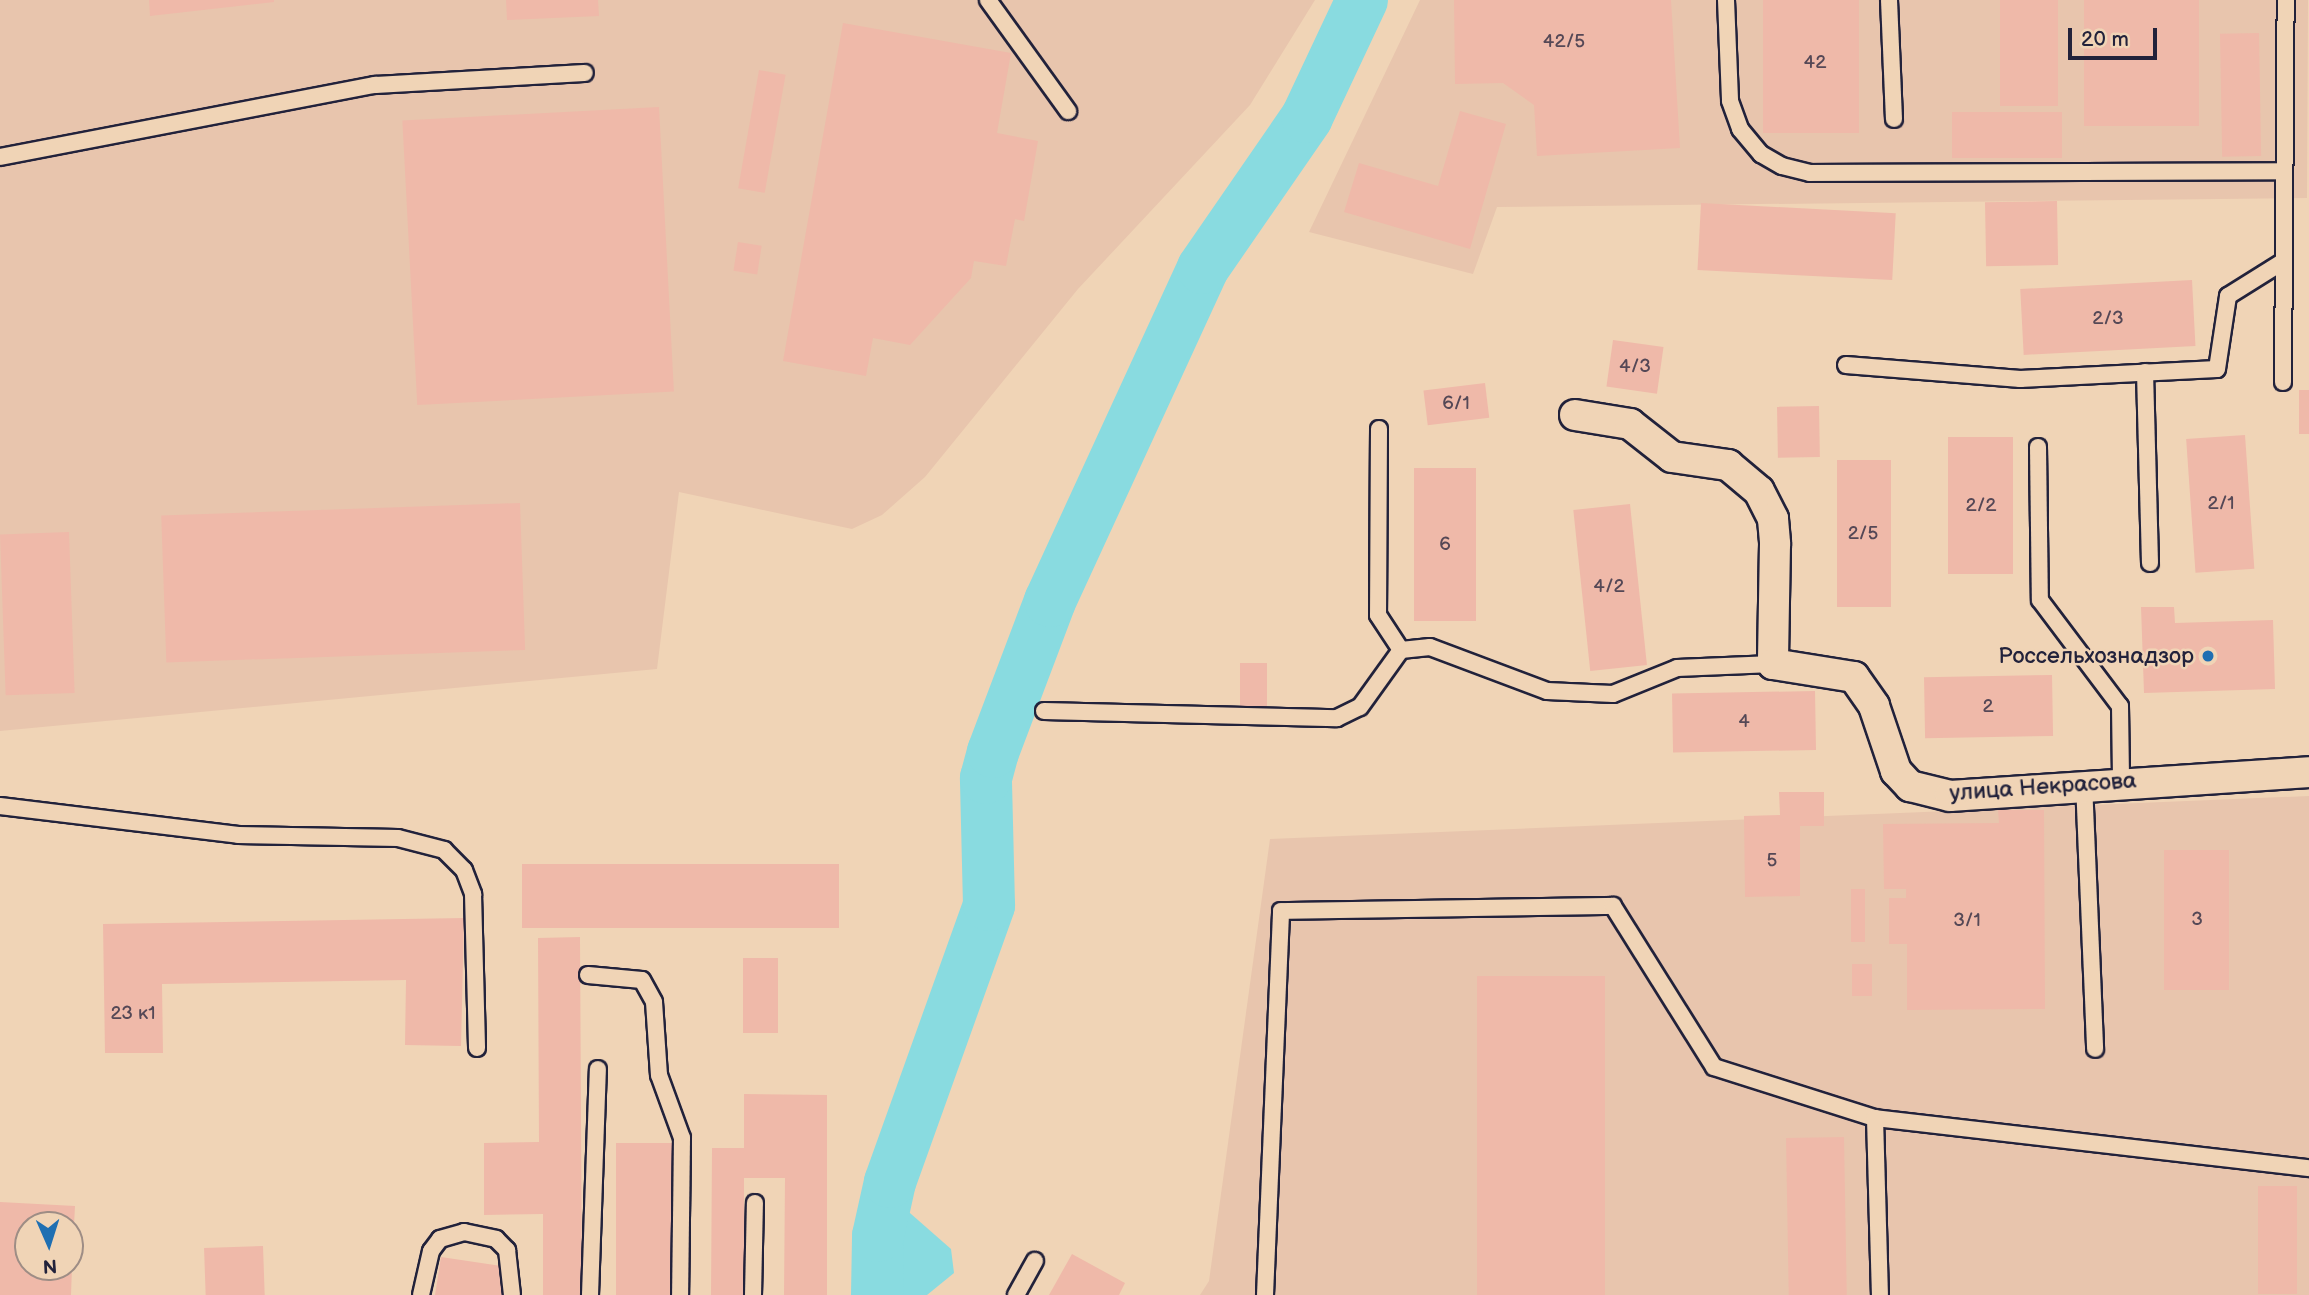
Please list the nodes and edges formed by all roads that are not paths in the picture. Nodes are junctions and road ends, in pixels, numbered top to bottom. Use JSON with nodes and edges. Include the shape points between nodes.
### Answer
{"nodes":[{"id":1,"x":988,"y":0,"type":"edge"},
{"id":2,"x":1726,"y":0,"type":"edge"},
{"id":3,"x":1889,"y":0,"type":"edge"},
{"id":4,"x":2286,"y":0,"type":"edge"},
{"id":5,"x":585,"y":73,"type":"dead end"},
{"id":6,"x":1068,"y":111,"type":"dead end"},
{"id":7,"x":1894,"y":119,"type":"dead end"},
{"id":8,"x":0,"y":158,"type":"edge"},
{"id":9,"x":2284,"y":171,"type":"junction"},
{"id":10,"x":2284,"y":261,"type":"junction"},
{"id":11,"x":1846,"y":365,"type":"dead end"},
{"id":12,"x":2145,"y":372,"type":"junction"},
{"id":13,"x":2284,"y":382,"type":"dead end"},
{"id":14,"x":1575,"y":415,"type":"dead end"},
{"id":15,"x":1379,"y":429,"type":"dead end"},
{"id":16,"x":2038,"y":447,"type":"dead end"},
{"id":17,"x":2150,"y":563,"type":"dead end"},
{"id":18,"x":1401,"y":650,"type":"junction"},
{"id":19,"x":1773,"y":664,"type":"junction"},
{"id":20,"x":1044,"y":711,"type":"dead end"},
{"id":21,"x":2309,"y":772,"type":"edge"},
{"id":22,"x":2121,"y":780,"type":"junction"},
{"id":23,"x":2084,"y":783,"type":"junction"},
{"id":24,"x":0,"y":806,"type":"edge"},
{"id":25,"x":588,"y":975,"type":"dead end"},
{"id":26,"x":477,"y":1048,"type":"dead end"},
{"id":27,"x":2095,"y":1049,"type":"dead end"},
{"id":28,"x":598,"y":1069,"type":"dead end"},
{"id":29,"x":1875,"y":1118,"type":"junction"},
{"id":30,"x":2309,"y":1168,"type":"edge"},
{"id":31,"x":755,"y":1203,"type":"dead end"},
{"id":32,"x":1035,"y":1261,"type":"dead end"},
{"id":33,"x":421,"y":1295,"type":"edge"},
{"id":34,"x":512,"y":1295,"type":"edge"},
{"id":35,"x":590,"y":1295,"type":"edge"},
{"id":36,"x":680,"y":1295,"type":"edge"},
{"id":37,"x":753,"y":1295,"type":"edge"},
{"id":38,"x":1016,"y":1295,"type":"edge"},
{"id":39,"x":1265,"y":1295,"type":"edge"},
{"id":40,"x":1880,"y":1295,"type":"edge"}],
"edges":[{"from":1,"to":6,"type":"lane"},
{"from":2,"to":9,"type":"lane","via":[[1734,110],[1761,154],[1782,166],[1810,173]]},
{"from":3,"to":7,"type":"lane"},
{"from":4,"to":9,"type":"lane"},
{"from":5,"to":8,"type":"lane","via":[[375,85]]},
{"from":9,"to":10,"type":"lane"},
{"from":10,"to":12,"type":"lane","via":[[2228,296],[2217,369]]},
{"from":10,"to":13,"type":"lane"},
{"from":11,"to":12,"type":"lane","via":[[2020,379]]},
{"from":12,"to":17,"type":"lane"},
{"from":14,"to":19,"type":"street","via":[[1630,424],[1672,457],[1728,465],[1759,491],[1773,519]]},
{"from":15,"to":18,"type":"lane","via":[[1378,615]]},
{"from":16,"to":22,"type":"lane","via":[[2040,600],[2120,706]]},
{"from":18,"to":19,"type":"lane","via":[[1430,647],[1547,691],[1613,694],[1677,668]]},
{"from":18,"to":20,"type":"lane","via":[[1360,707],[1337,718]]},
{"from":19,"to":23,"type":"street","name":"улица Некрасова","via":[[1854,677],[1874,706],[1896,771],[1928,794]]},
{"from":21,"to":22,"type":"street","name":"улица Некрасова"},
{"from":22,"to":23,"type":"street","name":"улица Некрасова"},
{"from":23,"to":27,"type":"lane"},
{"from":24,"to":26,"type":"lane","via":[[238,835],[398,838],[444,850],[464,870],[473,894]]},
{"from":25,"to":36,"type":"lane","via":[[642,980],[654,1002],[659,1076],[682,1138]]},
{"from":28,"to":35,"type":"lane"},
{"from":29,"to":30,"type":"lane"},
{"from":29,"to":39,"type":"lane","via":[[1714,1067],[1613,906],[1281,911]]},
{"from":29,"to":40,"type":"lane"},
{"from":31,"to":37,"type":"lane"},
{"from":32,"to":38,"type":"lane"},
{"from":33,"to":34,"type":"lane","via":[[431,1251],[440,1240],[464,1232],[496,1238],[507,1250]]}]}
